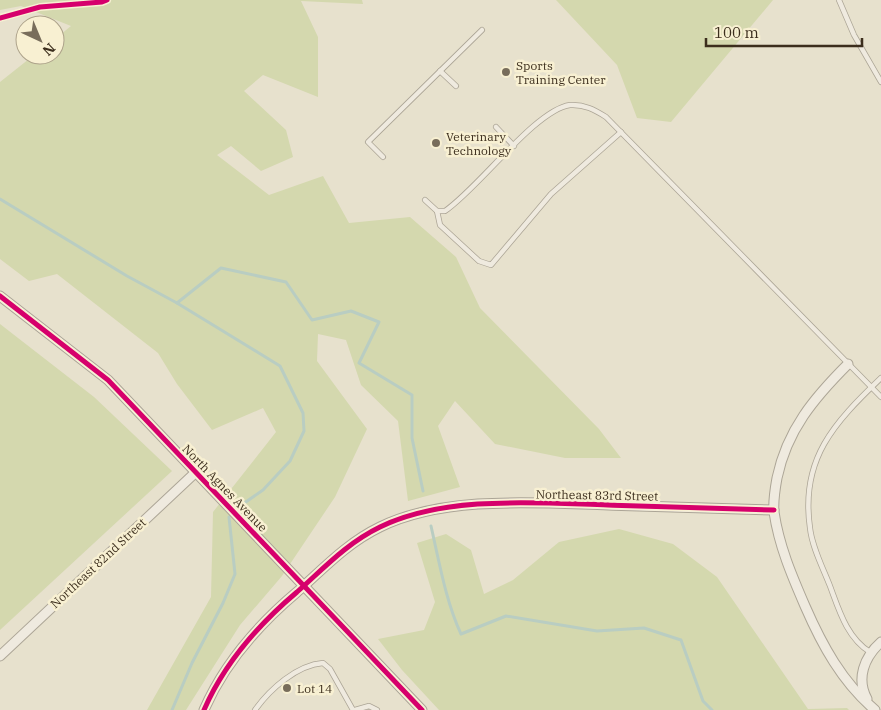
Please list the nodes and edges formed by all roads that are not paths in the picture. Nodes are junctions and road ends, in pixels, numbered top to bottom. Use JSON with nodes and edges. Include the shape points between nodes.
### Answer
{"nodes":[{"id":1,"x":839,"y":0,"type":"edge"},
{"id":2,"x":482,"y":30,"type":"dead end"},
{"id":3,"x":440,"y":71,"type":"junction"},
{"id":4,"x":881,"y":82,"type":"edge"},
{"id":5,"x":456,"y":86,"type":"dead end"},
{"id":6,"x":496,"y":127,"type":"dead end"},
{"id":7,"x":621,"y":132,"type":"junction"},
{"id":8,"x":514,"y":146,"type":"junction"},
{"id":9,"x":383,"y":157,"type":"dead end"},
{"id":10,"x":425,"y":200,"type":"dead end"},
{"id":11,"x":437,"y":211,"type":"junction"},
{"id":12,"x":0,"y":296,"type":"edge"},
{"id":13,"x":848,"y":364,"type":"junction"},
{"id":14,"x":881,"y":378,"type":"edge"},
{"id":15,"x":872,"y":387,"type":"junction"},
{"id":16,"x":881,"y":397,"type":"edge"},
{"id":17,"x":196,"y":472,"type":"junction"},
{"id":18,"x":774,"y":510,"type":"junction"},
{"id":19,"x":304,"y":586,"type":"junction"},
{"id":20,"x":881,"y":642,"type":"edge"},
{"id":21,"x":870,"y":652,"type":"junction"},
{"id":22,"x":0,"y":656,"type":"edge"},
{"id":23,"x":873,"y":709,"type":"edge"},
{"id":24,"x":204,"y":710,"type":"edge"},
{"id":25,"x":255,"y":710,"type":"edge"},
{"id":26,"x":354,"y":710,"type":"edge"},
{"id":27,"x":377,"y":710,"type":"edge"},
{"id":28,"x":422,"y":710,"type":"edge"}],
"edges":[{"from":1,"to":4,"type":"lane","via":[[854,35]]},
{"from":2,"to":3,"type":"lane"},
{"from":3,"to":5,"type":"lane"},
{"from":3,"to":9,"type":"lane","via":[[368,142]]},
{"from":6,"to":8,"type":"lane"},
{"from":7,"to":8,"type":"lane","via":[[595,110],[571,105],[546,115]]},
{"from":7,"to":11,"type":"lane","via":[[551,194],[491,265],[479,261],[440,225]]},
{"from":7,"to":13,"type":"lane"},
{"from":8,"to":11,"type":"lane","via":[[453,206]]},
{"from":10,"to":11,"type":"lane"},
{"from":12,"to":17,"type":"street","name":"North Agnes Avenue","via":[[108,380]]},
{"from":13,"to":15,"type":"lane"},
{"from":13,"to":18,"type":"street","via":[[817,395],[792,433],[780,464]]},
{"from":14,"to":15,"type":"lane"},
{"from":15,"to":16,"type":"lane"},
{"from":15,"to":21,"type":"lane","via":[[843,415],[827,438],[807,493],[810,530],[834,598],[852,637]]},
{"from":17,"to":19,"type":"street","name":"North Agnes Avenue"},
{"from":17,"to":22,"type":"street","name":"Northeast 82nd Street"},
{"from":18,"to":19,"type":"street","name":"Northeast 83rd Street","via":[[558,504],[488,504],[438,509],[381,526],[330,559]]},
{"from":18,"to":23,"type":"street","via":[[782,550],[816,631],[849,683]]},
{"from":19,"to":24,"type":"street","name":"Northeast 83rd Street","via":[[243,647],[210,695]]},
{"from":19,"to":28,"type":"street","name":"North Agnes Avenue"},
{"from":20,"to":21,"type":"street"},
{"from":21,"to":23,"type":"street","via":[[862,678],[863,691]]},
{"from":25,"to":26,"type":"lane","via":[[304,667],[323,663],[330,669]]},
{"from":26,"to":27,"type":"lane","via":[[369,706]]}]}
